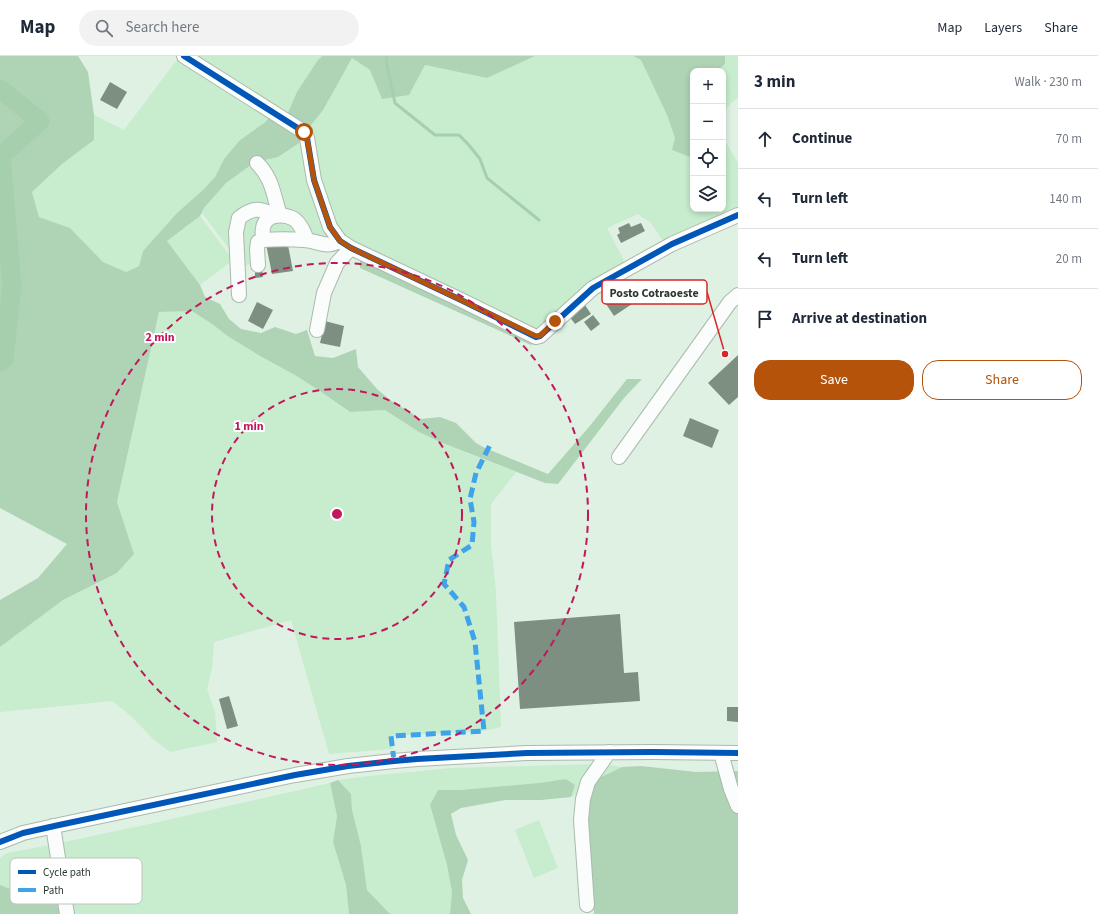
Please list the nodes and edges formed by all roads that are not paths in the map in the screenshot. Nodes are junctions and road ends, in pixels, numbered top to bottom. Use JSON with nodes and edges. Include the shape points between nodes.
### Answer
{"nodes":[{"id":1,"x":184,"y":56,"type":"edge"},
{"id":2,"x":257,"y":163,"type":"dead end"},
{"id":3,"x":278,"y":215,"type":"junction"},
{"id":4,"x":738,"y":215,"type":"edge"},
{"id":5,"x":263,"y":240,"type":"junction"},
{"id":6,"x":307,"y":240,"type":"junction"},
{"id":7,"x":346,"y":244,"type":"junction"},
{"id":8,"x":258,"y":265,"type":"dead end"},
{"id":9,"x":239,"y":295,"type":"dead end"},
{"id":10,"x":738,"y":295,"type":"edge"},
{"id":11,"x":317,"y":330,"type":"dead end"},
{"id":12,"x":619,"y":456,"type":"dead end"},
{"id":13,"x":609,"y":752,"type":"junction"},
{"id":14,"x":722,"y":753,"type":"junction"},
{"id":15,"x":738,"y":753,"type":"edge"},
{"id":16,"x":738,"y":806,"type":"edge"},
{"id":17,"x":53,"y":826,"type":"junction"},
{"id":18,"x":0,"y":842,"type":"edge"},
{"id":19,"x":58,"y":858,"type":"edge"},
{"id":20,"x":66,"y":904,"type":"edge"},
{"id":21,"x":587,"y":905,"type":"dead end"},
{"id":22,"x":68,"y":914,"type":"edge"}],
"edges":[{"from":1,"to":7,"type":"street","via":[[304,132],[314,180],[330,227]]},
{"from":2,"to":3,"type":"street","via":[[271,183]]},
{"from":3,"to":5,"type":"street","via":[[266,221],[263,227]]},
{"from":3,"to":6,"type":"street","via":[[294,219]]},
{"from":3,"to":9,"type":"street","via":[[263,210],[248,211],[239,218],[236,232]]},
{"from":4,"to":7,"type":"street","via":[[672,244],[593,288],[540,336]]},
{"from":5,"to":6,"type":"street"},
{"from":5,"to":8,"type":"street","via":[[258,242]]},
{"from":6,"to":7,"type":"street","via":[[326,245]]},
{"from":7,"to":11,"type":"street","via":[[324,293]]},
{"from":10,"to":12,"type":"street","via":[[730,302]]},
{"from":13,"to":14,"type":"street"},
{"from":13,"to":17,"type":"street","via":[[527,753],[416,759],[348,766]]},
{"from":13,"to":21,"type":"street","via":[[588,782],[583,799],[581,820]]},
{"from":14,"to":15,"type":"street"},
{"from":14,"to":16,"type":"street"},
{"from":17,"to":18,"type":"street"},
{"from":17,"to":19,"type":"street"},
{"from":20,"to":22,"type":"street"}]}
